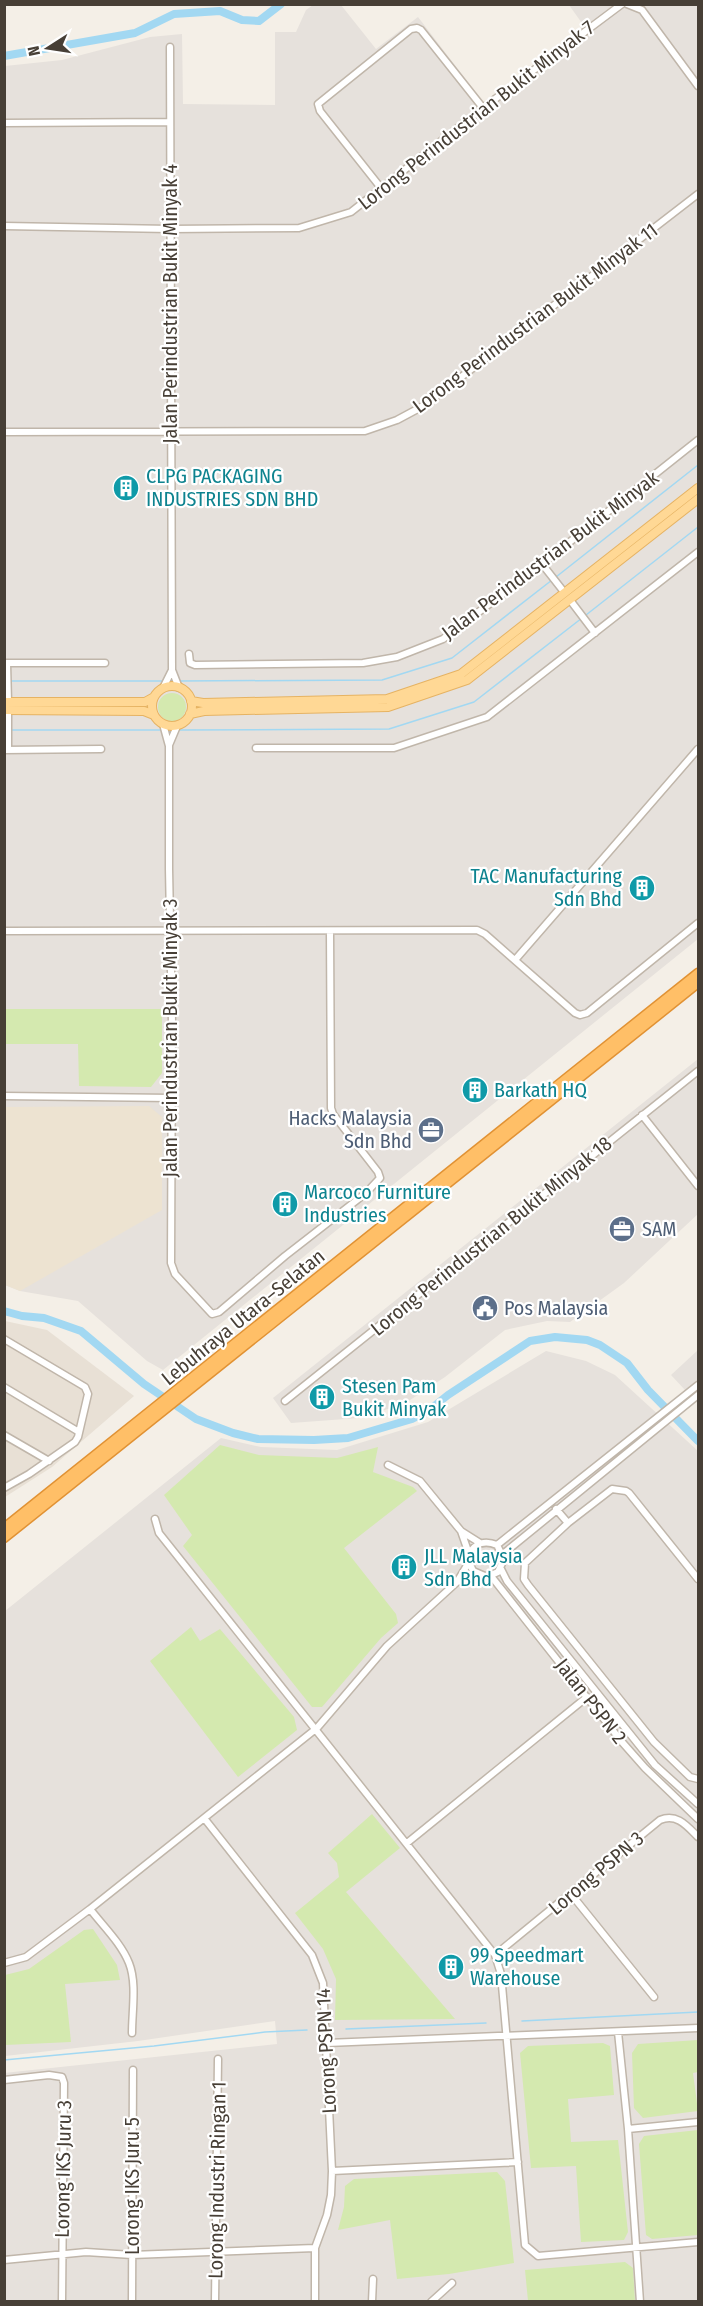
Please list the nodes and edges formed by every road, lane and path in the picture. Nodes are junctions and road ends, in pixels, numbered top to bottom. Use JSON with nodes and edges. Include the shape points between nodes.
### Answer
{"nodes":[{"id":1,"x":625,"y":4,"type":"edge"},
{"id":2,"x":170,"y":46,"type":"dead end"},
{"id":3,"x":699,"y":86,"type":"edge"},
{"id":4,"x":483,"y":108,"type":"junction"},
{"id":5,"x":169,"y":122,"type":"junction"},
{"id":6,"x":4,"y":123,"type":"edge"},
{"id":7,"x":381,"y":189,"type":"junction"},
{"id":8,"x":699,"y":194,"type":"edge"},
{"id":9,"x":4,"y":226,"type":"edge"},
{"id":10,"x":170,"y":229,"type":"junction"},
{"id":11,"x":4,"y":432,"type":"edge"},
{"id":12,"x":172,"y":432,"type":"junction"},
{"id":13,"x":699,"y":440,"type":"edge"},
{"id":14,"x":699,"y":488,"type":"edge"},
{"id":15,"x":699,"y":499,"type":"edge"},
{"id":16,"x":699,"y":552,"type":"edge"},
{"id":17,"x":544,"y":567,"type":"junction"},
{"id":18,"x":563,"y":590,"type":"junction"},
{"id":19,"x":572,"y":602,"type":"junction"},
{"id":20,"x":594,"y":631,"type":"junction"},
{"id":21,"x":189,"y":654,"type":"dead end"},
{"id":22,"x":6,"y":663,"type":"edge"},
{"id":23,"x":105,"y":663,"type":"dead end"},
{"id":24,"x":172,"y":670,"type":"junction"},
{"id":25,"x":178,"y":683,"type":"junction"},
{"id":26,"x":166,"y":684,"type":"junction"},
{"id":27,"x":154,"y":697,"type":"junction"},
{"id":28,"x":191,"y":701,"type":"junction"},
{"id":29,"x":6,"y":706,"type":"edge"},
{"id":30,"x":190,"y":714,"type":"junction"},
{"id":31,"x":154,"y":715,"type":"junction"},
{"id":32,"x":164,"y":728,"type":"junction"},
{"id":33,"x":176,"y":729,"type":"junction"},
{"id":34,"x":169,"y":746,"type":"junction"},
{"id":35,"x":256,"y":747,"type":"dead end"},
{"id":36,"x":101,"y":749,"type":"dead end"},
{"id":37,"x":699,"y":749,"type":"edge"},
{"id":38,"x":6,"y":750,"type":"edge"},
{"id":39,"x":699,"y":923,"type":"edge"},
{"id":40,"x":4,"y":931,"type":"edge"},
{"id":41,"x":170,"y":932,"type":"junction"},
{"id":42,"x":330,"y":932,"type":"junction"},
{"id":43,"x":515,"y":960,"type":"junction"},
{"id":44,"x":699,"y":973,"type":"edge"},
{"id":45,"x":699,"y":983,"type":"edge"},
{"id":46,"x":699,"y":1071,"type":"edge"},
{"id":47,"x":4,"y":1096,"type":"edge"},
{"id":48,"x":172,"y":1098,"type":"junction"},
{"id":49,"x":642,"y":1115,"type":"junction"},
{"id":50,"x":699,"y":1186,"type":"edge"},
{"id":51,"x":280,"y":1249,"type":"dead end"},
{"id":52,"x":285,"y":1256,"type":"junction"},
{"id":53,"x":4,"y":1339,"type":"edge"},
{"id":54,"x":699,"y":1385,"type":"edge"},
{"id":55,"x":4,"y":1387,"type":"edge"},
{"id":56,"x":699,"y":1395,"type":"edge"},
{"id":57,"x":176,"y":1396,"type":"junction"},
{"id":58,"x":285,"y":1401,"type":"dead end"},
{"id":59,"x":160,"y":1409,"type":"junction"},
{"id":60,"x":79,"y":1432,"type":"junction"},
{"id":61,"x":4,"y":1435,"type":"edge"},
{"id":62,"x":49,"y":1461,"type":"junction"},
{"id":63,"x":388,"y":1466,"type":"dead end"},
{"id":64,"x":6,"y":1486,"type":"edge"},
{"id":65,"x":556,"y":1509,"type":"junction"},
{"id":66,"x":155,"y":1519,"type":"dead end"},
{"id":67,"x":568,"y":1523,"type":"junction"},
{"id":68,"x":4,"y":1528,"type":"edge"},
{"id":69,"x":461,"y":1531,"type":"junction"},
{"id":70,"x":4,"y":1538,"type":"edge"},
{"id":71,"x":480,"y":1543,"type":"junction"},
{"id":72,"x":497,"y":1545,"type":"junction"},
{"id":73,"x":469,"y":1554,"type":"junction"},
{"id":74,"x":503,"y":1554,"type":"junction"},
{"id":75,"x":469,"y":1562,"type":"junction"},
{"id":76,"x":501,"y":1569,"type":"junction"},
{"id":77,"x":477,"y":1575,"type":"junction"},
{"id":78,"x":491,"y":1576,"type":"junction"},
{"id":79,"x":699,"y":1579,"type":"edge"},
{"id":80,"x":457,"y":1582,"type":"junction"},
{"id":81,"x":609,"y":1685,"type":"junction"},
{"id":82,"x":598,"y":1694,"type":"junction"},
{"id":83,"x":587,"y":1697,"type":"junction"},
{"id":84,"x":317,"y":1728,"type":"junction"},
{"id":85,"x":699,"y":1779,"type":"edge"},
{"id":86,"x":699,"y":1804,"type":"edge"},
{"id":87,"x":204,"y":1818,"type":"junction"},
{"id":88,"x":699,"y":1819,"type":"edge"},
{"id":89,"x":699,"y":1837,"type":"edge"},
{"id":90,"x":407,"y":1843,"type":"junction"},
{"id":91,"x":571,"y":1894,"type":"junction"},
{"id":92,"x":90,"y":1909,"type":"junction"},
{"id":93,"x":495,"y":1955,"type":"junction"},
{"id":94,"x":4,"y":1963,"type":"edge"},
{"id":95,"x":654,"y":1997,"type":"dead end"},
{"id":96,"x":699,"y":2028,"type":"edge"},
{"id":97,"x":618,"y":2032,"type":"junction"},
{"id":98,"x":132,"y":2033,"type":"dead end"},
{"id":99,"x":507,"y":2037,"type":"junction"},
{"id":100,"x":327,"y":2043,"type":"junction"},
{"id":101,"x":218,"y":2059,"type":"dead end"},
{"id":102,"x":133,"y":2070,"type":"dead end"},
{"id":103,"x":4,"y":2080,"type":"edge"},
{"id":104,"x":699,"y":2122,"type":"edge"},
{"id":105,"x":628,"y":2129,"type":"junction"},
{"id":106,"x":518,"y":2162,"type":"junction"},
{"id":107,"x":332,"y":2171,"type":"junction"},
{"id":108,"x":699,"y":2242,"type":"edge"},
{"id":109,"x":315,"y":2248,"type":"junction"},
{"id":110,"x":635,"y":2248,"type":"junction"},
{"id":111,"x":216,"y":2253,"type":"junction"},
{"id":112,"x":62,"y":2254,"type":"junction"},
{"id":113,"x":132,"y":2255,"type":"junction"},
{"id":114,"x":4,"y":2260,"type":"edge"},
{"id":115,"x":373,"y":2279,"type":"dead end"},
{"id":116,"x":452,"y":2283,"type":"dead end"},
{"id":117,"x":62,"y":2301,"type":"edge"},
{"id":118,"x":132,"y":2301,"type":"edge"},
{"id":119,"x":215,"y":2301,"type":"edge"},
{"id":120,"x":315,"y":2301,"type":"edge"},
{"id":121,"x":372,"y":2301,"type":"edge"},
{"id":122,"x":431,"y":2301,"type":"edge"},
{"id":123,"x":640,"y":2301,"type":"edge"}],
"edges":[{"from":1,"to":3,"type":"street","via":[[642,10]]},
{"from":1,"to":4,"type":"street","name":"Lorong Perindustrian Bukit Minyak 7"},
{"from":2,"to":5,"type":"street","name":"Jalan Perindustrian Bukit Minyak 4"},
{"from":4,"to":7,"type":"street","name":"Lorong Perindustrian Bukit Minyak 7"},
{"from":4,"to":7,"type":"street","via":[[421,30],[411,29],[318,104]]},
{"from":5,"to":6,"type":"street"},
{"from":5,"to":10,"type":"street","name":"Jalan Perindustrian Bukit Minyak 4"},
{"from":7,"to":10,"type":"street","name":"Lorong Perindustrian Bukit Minyak 7","via":[[351,212],[299,228]]},
{"from":8,"to":12,"type":"street","name":"Lorong Perindustrian Bukit Minyak 11","via":[[425,405],[397,420],[365,431]]},
{"from":9,"to":10,"type":"street","name":"Lorong Perindustrian Bukit Minyak 7"},
{"from":10,"to":12,"type":"street","name":"Jalan Perindustrian Bukit Minyak 4"},
{"from":11,"to":12,"type":"street","name":"Lorong Perindustrian Bukit Minyak 11"},
{"from":12,"to":24,"type":"street","name":"Jalan Perindustrian Bukit Minyak 4"},
{"from":13,"to":17,"type":"street","name":"Jalan Perindustrian Bukit Minyak"},
{"from":14,"to":18,"type":"main road","name":"Jalan Perindustrian Bukit Minyak"},
{"from":15,"to":19,"type":"main road"},
{"from":16,"to":20,"type":"street"},
{"from":17,"to":18,"type":"street"},
{"from":17,"to":21,"type":"street","name":"Jalan Perindustrian Bukit Minyak","via":[[443,639],[397,657],[363,663],[195,665],[190,663]]},
{"from":18,"to":28,"type":"main road","name":"Jalan Perindustrian Bukit Minyak","via":[[461,674],[387,699]]},
{"from":19,"to":20,"type":"street"},
{"from":19,"to":30,"type":"main road","via":[[466,680],[388,707]]},
{"from":20,"to":35,"type":"street","via":[[487,717],[394,748]]},
{"from":22,"to":23,"type":"street"},
{"from":22,"to":29,"type":"street"},
{"from":24,"to":25,"type":"street"},
{"from":24,"to":26,"type":"street"},
{"from":25,"to":26,"type":"main road"},
{"from":25,"to":28,"type":"main road"},
{"from":26,"to":27,"type":"main road"},
{"from":27,"to":29,"type":"main road","via":[[145,702]]},
{"from":27,"to":31,"type":"main road"},
{"from":28,"to":30,"type":"main road"},
{"from":29,"to":31,"type":"main road","via":[[144,711]]},
{"from":29,"to":38,"type":"street"},
{"from":30,"to":33,"type":"main road"},
{"from":31,"to":32,"type":"main road"},
{"from":32,"to":33,"type":"main road"},
{"from":32,"to":34,"type":"street"},
{"from":33,"to":34,"type":"street"},
{"from":34,"to":41,"type":"street","name":"Jalan Perindustrian Bukit Minyak 3"},
{"from":36,"to":38,"type":"street"},
{"from":37,"to":43,"type":"street"},
{"from":39,"to":43,"type":"street","via":[[583,1014],[575,1013]]},
{"from":40,"to":41,"type":"street"},
{"from":41,"to":42,"type":"street"},
{"from":41,"to":48,"type":"street","name":"Jalan Perindustrian Bukit Minyak 3"},
{"from":42,"to":43,"type":"street","via":[[477,930]]},
{"from":42,"to":52,"type":"street","via":[[331,1108],[380,1178]]},
{"from":44,"to":57,"type":"highway","name":"Lebuhraya Utara–Selatan"},
{"from":45,"to":57,"type":"highway","name":"Lebuhraya Utara–Selatan"},
{"from":46,"to":49,"type":"street","name":"Lorong Perindustrian Bukit Minyak 18"},
{"from":47,"to":48,"type":"street"},
{"from":48,"to":52,"type":"street","name":"Jalan Perindustrian Bukit Minyak 3","via":[[171,1267],[212,1314]]},
{"from":49,"to":50,"type":"street"},
{"from":49,"to":58,"type":"street","name":"Lorong Perindustrian Bukit Minyak 18"},
{"from":51,"to":52,"type":"street"},
{"from":53,"to":60,"type":"street","via":[[87,1389]]},
{"from":54,"to":72,"type":"street"},
{"from":55,"to":60,"type":"street"},
{"from":56,"to":65,"type":"street"},
{"from":57,"to":59,"type":"highway","name":"Lebuhraya Utara–Selatan"},
{"from":59,"to":68,"type":"highway","name":"Lebuhraya Utara–Selatan"},
{"from":59,"to":70,"type":"highway","name":"Lebuhraya Utara–Selatan"},
{"from":60,"to":62,"type":"street","via":[[75,1442]]},
{"from":61,"to":62,"type":"street"},
{"from":62,"to":64,"type":"street"},
{"from":63,"to":69,"type":"street","via":[[420,1481]]},
{"from":65,"to":67,"type":"street"},
{"from":65,"to":74,"type":"street"},
{"from":66,"to":84,"type":"street","via":[[159,1533]]},
{"from":67,"to":79,"type":"street","via":[[608,1490],[626,1491]]},
{"from":67,"to":81,"type":"street","via":[[527,1559],[524,1579]]},
{"from":69,"to":71,"type":"street"},
{"from":69,"to":73,"type":"street"},
{"from":71,"to":72,"type":"street"},
{"from":71,"to":73,"type":"street"},
{"from":72,"to":74,"type":"street"},
{"from":73,"to":75,"type":"street"},
{"from":74,"to":76,"type":"street"},
{"from":75,"to":77,"type":"street"},
{"from":75,"to":80,"type":"street"},
{"from":76,"to":78,"type":"street"},
{"from":76,"to":82,"type":"street","name":"Jalan PSPN 2"},
{"from":77,"to":78,"type":"street"},
{"from":77,"to":80,"type":"street"},
{"from":78,"to":83,"type":"street","name":"Jalan PSPN 2"},
{"from":80,"to":84,"type":"street","via":[[387,1646]]},
{"from":81,"to":82,"type":"street"},
{"from":81,"to":85,"type":"street","via":[[654,1742],[690,1777]]},
{"from":82,"to":86,"type":"street","name":"Jalan PSPN 2","via":[[655,1765]]},
{"from":83,"to":88,"type":"street","name":"Jalan PSPN 2","via":[[645,1768]]},
{"from":83,"to":90,"type":"street"},
{"from":84,"to":87,"type":"street"},
{"from":84,"to":90,"type":"street"},
{"from":87,"to":92,"type":"street"},
{"from":87,"to":100,"type":"street","name":"Lorong PSPN 14","via":[[312,1955],[323,1983]]},
{"from":89,"to":91,"type":"street","name":"Lorong PSPN 3","via":[[680,1820],[660,1820]]},
{"from":90,"to":93,"type":"street"},
{"from":91,"to":93,"type":"street","name":"Lorong PSPN 3"},
{"from":91,"to":95,"type":"street"},
{"from":92,"to":94,"type":"street","via":[[26,1957]]},
{"from":92,"to":98,"type":"street","via":[[129,1964]]},
{"from":93,"to":99,"type":"street","via":[[501,1974]]},
{"from":96,"to":97,"type":"street"},
{"from":97,"to":99,"type":"street"},
{"from":97,"to":105,"type":"street"},
{"from":99,"to":100,"type":"street"},
{"from":99,"to":106,"type":"street"},
{"from":100,"to":107,"type":"street","name":"Lorong PSPN 14"},
{"from":101,"to":111,"type":"street","name":"Lorong Industri Ringan 1"},
{"from":102,"to":113,"type":"street","name":"Lorong IKS Juru 5"},
{"from":103,"to":112,"type":"street","name":"Lorong IKS Juru 3","via":[[62,2077]]},
{"from":104,"to":105,"type":"street"},
{"from":105,"to":110,"type":"street"},
{"from":106,"to":107,"type":"street"},
{"from":106,"to":110,"type":"street","via":[[525,2245],[533,2254]]},
{"from":107,"to":109,"type":"street","name":"Lorong PSPN 14","via":[[327,2214]]},
{"from":108,"to":110,"type":"street"},
{"from":109,"to":111,"type":"street"},
{"from":109,"to":120,"type":"street","name":"Lorong PSPN 14"},
{"from":110,"to":123,"type":"street"},
{"from":111,"to":113,"type":"street"},
{"from":111,"to":119,"type":"street","name":"Lorong Industri Ringan 1"},
{"from":112,"to":113,"type":"street"},
{"from":112,"to":114,"type":"street"},
{"from":112,"to":117,"type":"street","name":"Lorong IKS Juru 3"},
{"from":113,"to":118,"type":"street","name":"Lorong IKS Juru 5"},
{"from":115,"to":121,"type":"street"},
{"from":116,"to":122,"type":"street"}]}
